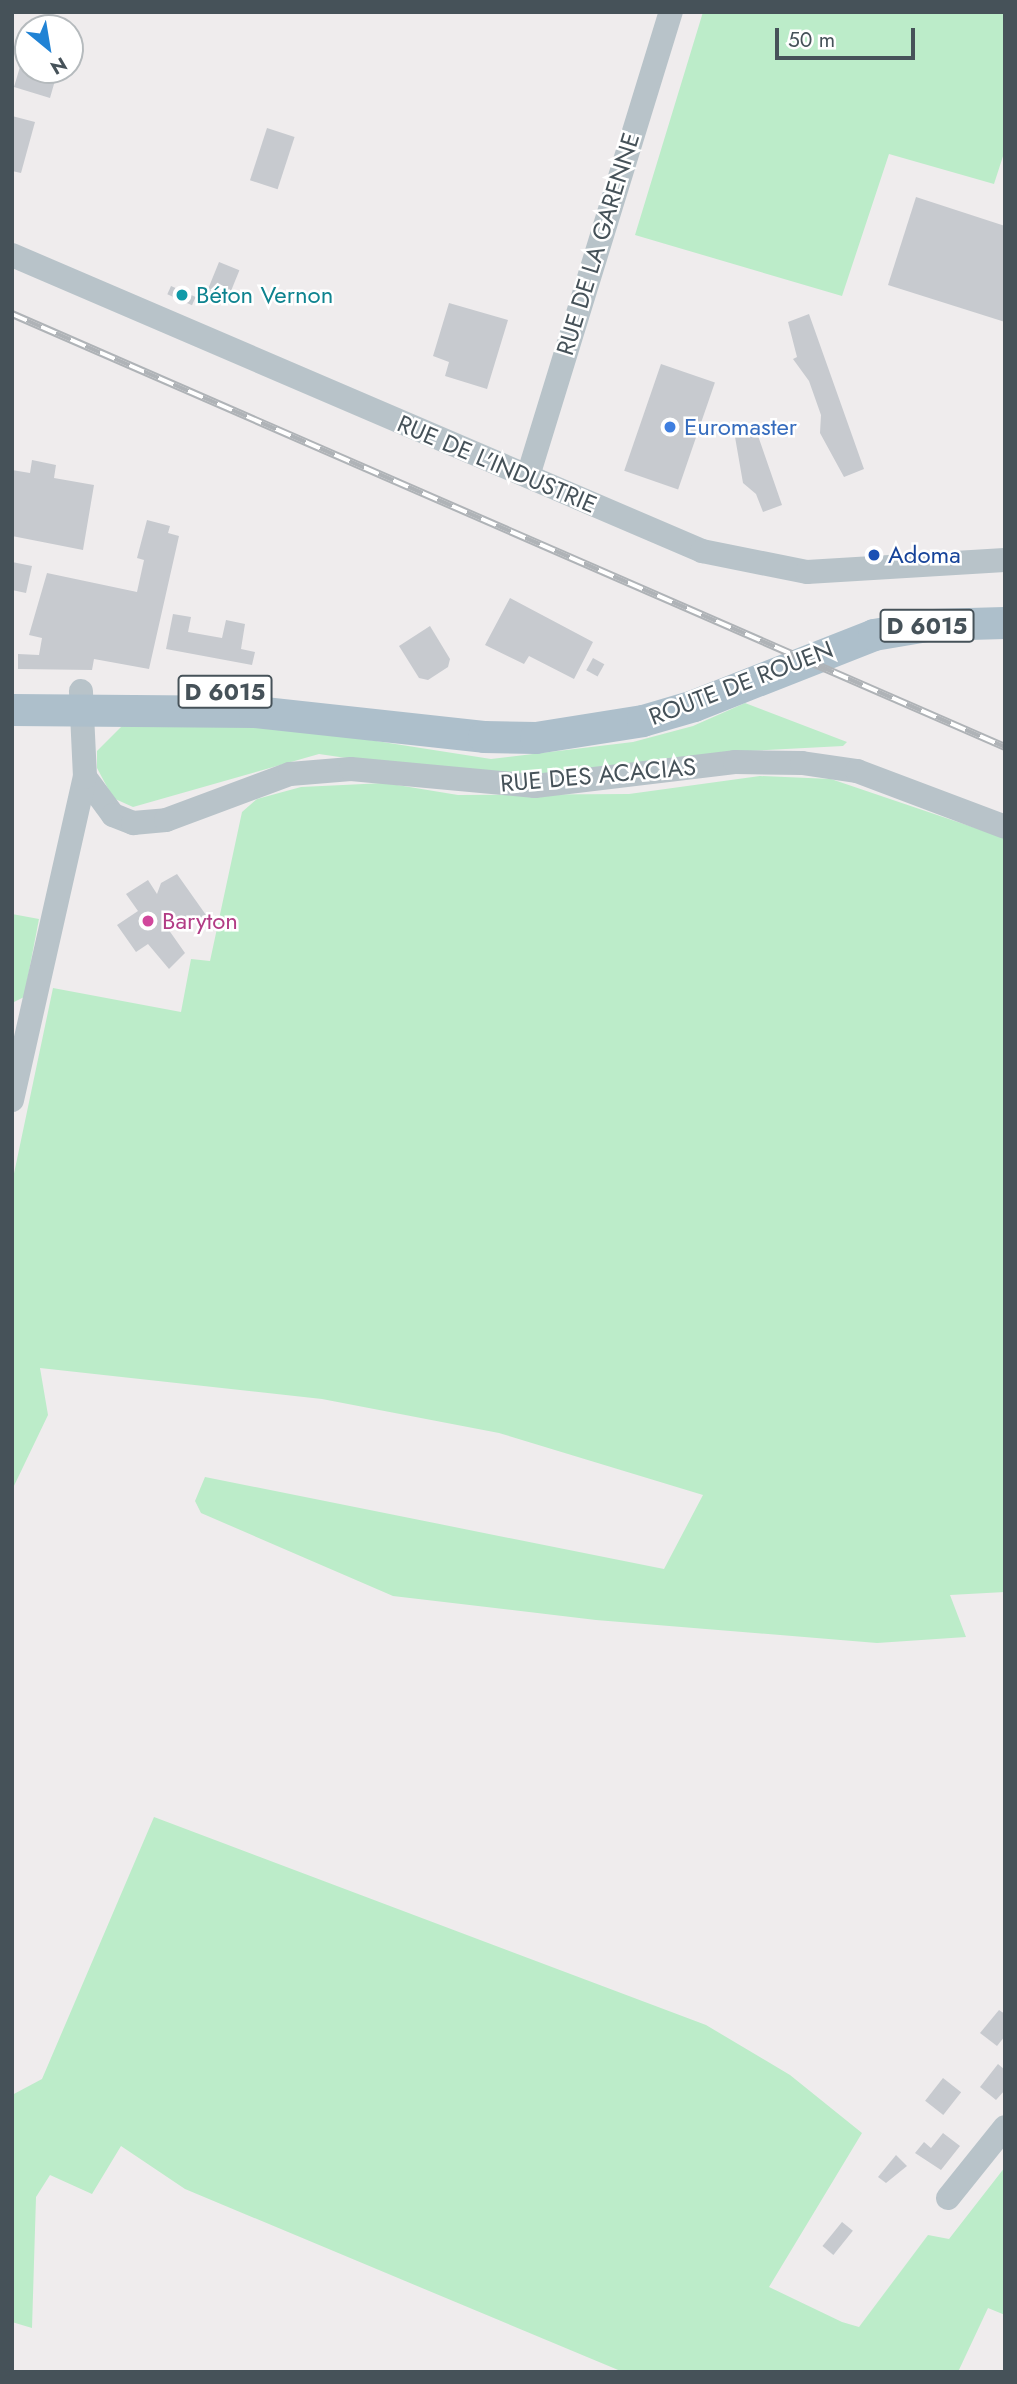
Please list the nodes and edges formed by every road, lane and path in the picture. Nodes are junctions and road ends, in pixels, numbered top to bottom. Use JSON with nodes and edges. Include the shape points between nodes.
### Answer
{"nodes":[{"id":1,"x":671,"y":12,"type":"edge"},
{"id":2,"x":12,"y":255,"type":"edge"},
{"id":3,"x":528,"y":476,"type":"junction"},
{"id":4,"x":1005,"y":560,"type":"edge"},
{"id":5,"x":996,"y":625,"type":"edge"},
{"id":6,"x":12,"y":690,"type":"edge"},
{"id":7,"x":82,"y":701,"type":"junction"},
{"id":8,"x":12,"y":710,"type":"edge"},
{"id":9,"x":85,"y":777,"type":"junction"},
{"id":10,"x":113,"y":816,"type":"junction"},
{"id":11,"x":1005,"y":827,"type":"edge"},
{"id":12,"x":69,"y":833,"type":"junction"},
{"id":13,"x":12,"y":1100,"type":"edge"},
{"id":14,"x":1005,"y":2127,"type":"edge"},
{"id":15,"x":948,"y":2197,"type":"dead end"}],
"edges":[{"from":1,"to":3,"type":"street","name":"RUE DE LA GARENNE"},
{"from":2,"to":3,"type":"street","name":"RUE DE L'INDUSTRIE"},
{"from":3,"to":4,"type":"street","name":"RUE DE L'INDUSTRIE","via":[[702,551],[759,566],[864,572]]},
{"from":5,"to":7,"type":"main road","name":"ROUTE DE ROUEN","number":"D 6015","via":[[874,635],[694,706],[643,721],[548,737],[434,733],[262,693]]},
{"from":6,"to":7,"type":"main road","name":"ROUTE DE ROUEN","number":"D 6015"},
{"from":7,"to":8,"type":"main road","name":"ROUTE DE ROUEN","number":"D 6015"},
{"from":7,"to":9,"type":"street"},
{"from":9,"to":10,"type":"street"},
{"from":9,"to":12,"type":"street"},
{"from":10,"to":11,"type":"street","name":"RUE DES ACACIAS","via":[[134,823],[166,820],[290,774],[351,769],[535,786],[735,762],[802,763],[857,771]]},
{"from":10,"to":12,"type":"street"},
{"from":12,"to":13,"type":"street"},
{"from":14,"to":15,"type":"street"}]}
